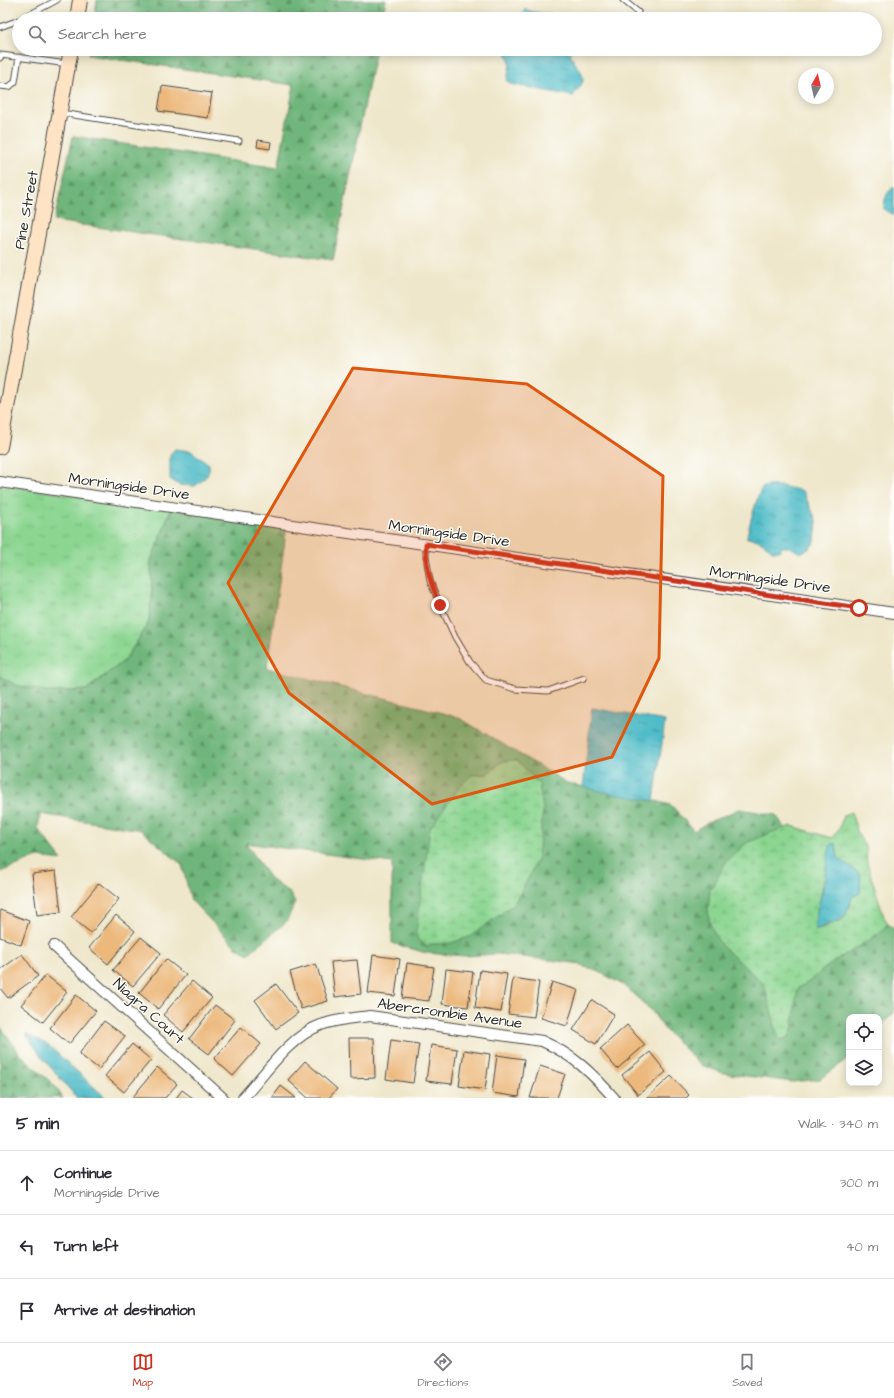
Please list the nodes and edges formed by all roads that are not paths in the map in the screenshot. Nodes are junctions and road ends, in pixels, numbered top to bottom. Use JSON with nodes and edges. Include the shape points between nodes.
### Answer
{"nodes":[{"id":1,"x":57,"y":0,"type":"edge"},
{"id":2,"x":80,"y":0,"type":"edge"},
{"id":3,"x":623,"y":0,"type":"edge"},
{"id":4,"x":34,"y":12,"type":"edge"},
{"id":5,"x":77,"y":12,"type":"edge"},
{"id":6,"x":638,"y":12,"type":"dead end"},
{"id":7,"x":12,"y":22,"type":"edge"},
{"id":8,"x":0,"y":27,"type":"edge"},
{"id":9,"x":70,"y":56,"type":"edge"},
{"id":10,"x":19,"y":57,"type":"junction"},
{"id":11,"x":0,"y":58,"type":"edge"},
{"id":12,"x":69,"y":64,"type":"junction"},
{"id":13,"x":0,"y":86,"type":"edge"},
{"id":14,"x":60,"y":112,"type":"junction"},
{"id":15,"x":240,"y":141,"type":"dead end"},
{"id":16,"x":0,"y":447,"type":"edge"},
{"id":17,"x":0,"y":482,"type":"edge"},
{"id":18,"x":426,"y":544,"type":"junction"},
{"id":19,"x":894,"y":613,"type":"edge"},
{"id":20,"x":584,"y":678,"type":"dead end"},
{"id":21,"x":54,"y":946,"type":"dead end"},
{"id":22,"x":223,"y":1098,"type":"edge"},
{"id":23,"x":243,"y":1098,"type":"edge"},
{"id":24,"x":614,"y":1098,"type":"edge"}],
"edges":[{"from":1,"to":4,"type":"lane"},
{"from":2,"to":5,"type":"main road"},
{"from":3,"to":6,"type":"lane"},
{"from":7,"to":8,"type":"lane"},
{"from":9,"to":12,"type":"main road","name":"Pine Street"},
{"from":10,"to":11,"type":"lane","via":[[1,55]]},
{"from":10,"to":12,"type":"lane"},
{"from":10,"to":13,"type":"lane","via":[[15,82],[9,88]]},
{"from":12,"to":14,"type":"main road","name":"Pine Street"},
{"from":14,"to":15,"type":"lane"},
{"from":14,"to":16,"type":"main road","name":"Pine Street"},
{"from":17,"to":18,"type":"street","name":"Morningside Drive"},
{"from":18,"to":19,"type":"street","name":"Morningside Drive"},
{"from":18,"to":20,"type":"lane","via":[[430,582],[437,599],[470,662],[486,680],[514,688],[548,692]]},
{"from":21,"to":22,"type":"street","name":"Niagra Court"},
{"from":23,"to":24,"type":"street","name":"Abercrombie Avenue","via":[[295,1040],[320,1025],[346,1018],[370,1016],[542,1041],[579,1062]]}]}
